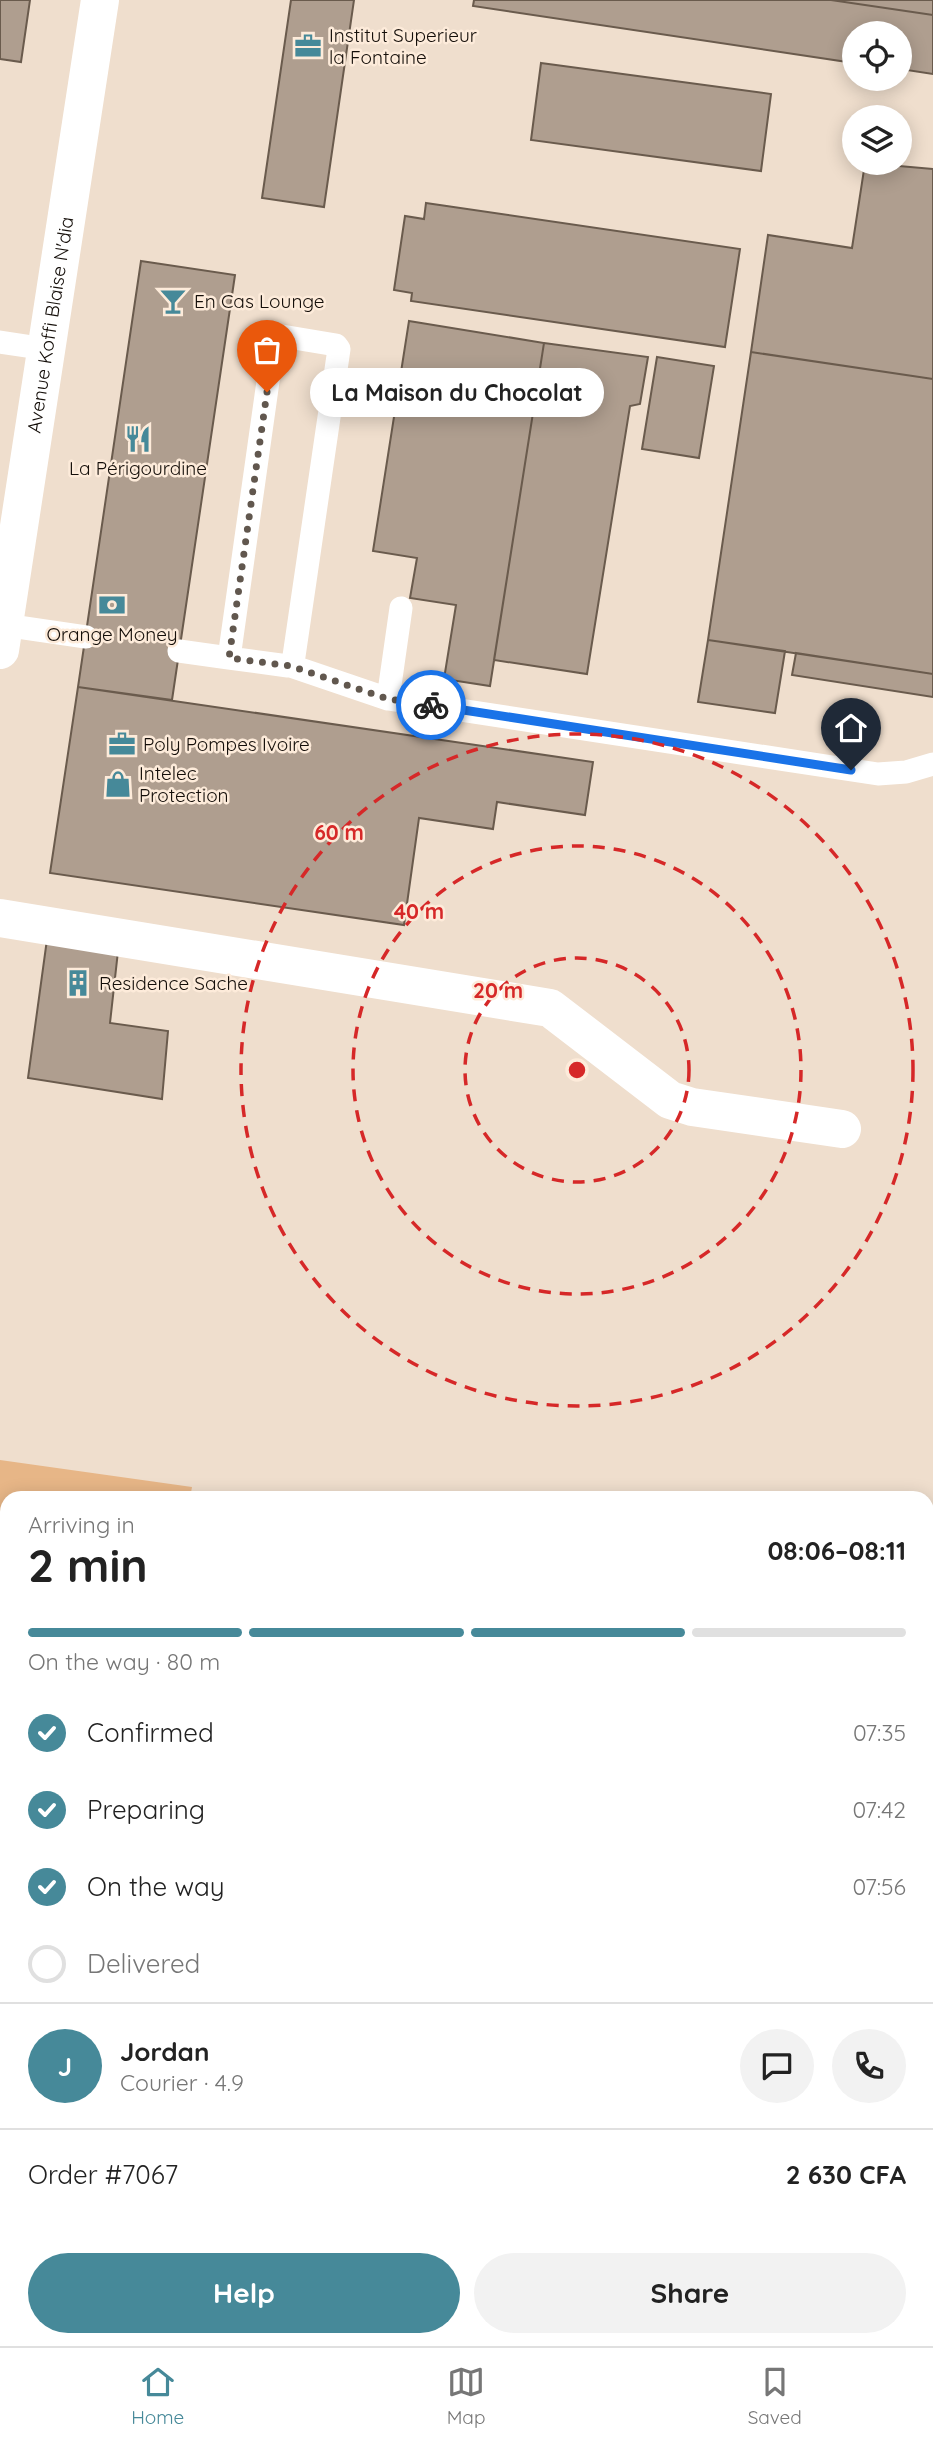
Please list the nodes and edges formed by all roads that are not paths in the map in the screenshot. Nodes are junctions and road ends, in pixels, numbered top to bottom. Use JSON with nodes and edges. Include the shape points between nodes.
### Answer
{"nodes":[{"id":1,"x":100,"y":0,"type":"edge"},
{"id":2,"x":0,"y":342,"type":"edge"},
{"id":3,"x":46,"y":349,"type":"junction"},
{"id":4,"x":401,"y":608,"type":"dead end"},
{"id":5,"x":86,"y":637,"type":"dead end"},
{"id":6,"x":2,"y":638,"type":"edge"},
{"id":7,"x":179,"y":650,"type":"dead end"},
{"id":8,"x":229,"y":658,"type":"junction"},
{"id":9,"x":291,"y":666,"type":"junction"},
{"id":10,"x":388,"y":699,"type":"junction"},
{"id":11,"x":933,"y":764,"type":"edge"},
{"id":12,"x":0,"y":918,"type":"edge"},
{"id":13,"x":842,"y":1129,"type":"dead end"}],
"edges":[{"from":1,"to":3,"type":"street","name":"Avenue Koffi Blaise N'dia"},
{"from":2,"to":3,"type":"lane"},
{"from":3,"to":6,"type":"street","name":"Avenue Koffi Blaise N'dia"},
{"from":4,"to":10,"type":"lane"},
{"from":5,"to":6,"type":"lane"},
{"from":7,"to":8,"type":"lane"},
{"from":8,"to":9,"type":"lane"},
{"from":8,"to":9,"type":"lane","via":[[274,339],[282,336],[339,349]]},
{"from":9,"to":10,"type":"lane"},
{"from":10,"to":11,"type":"lane","via":[[878,774]]},
{"from":12,"to":13,"type":"street","via":[[550,1008],[670,1100]]}]}
